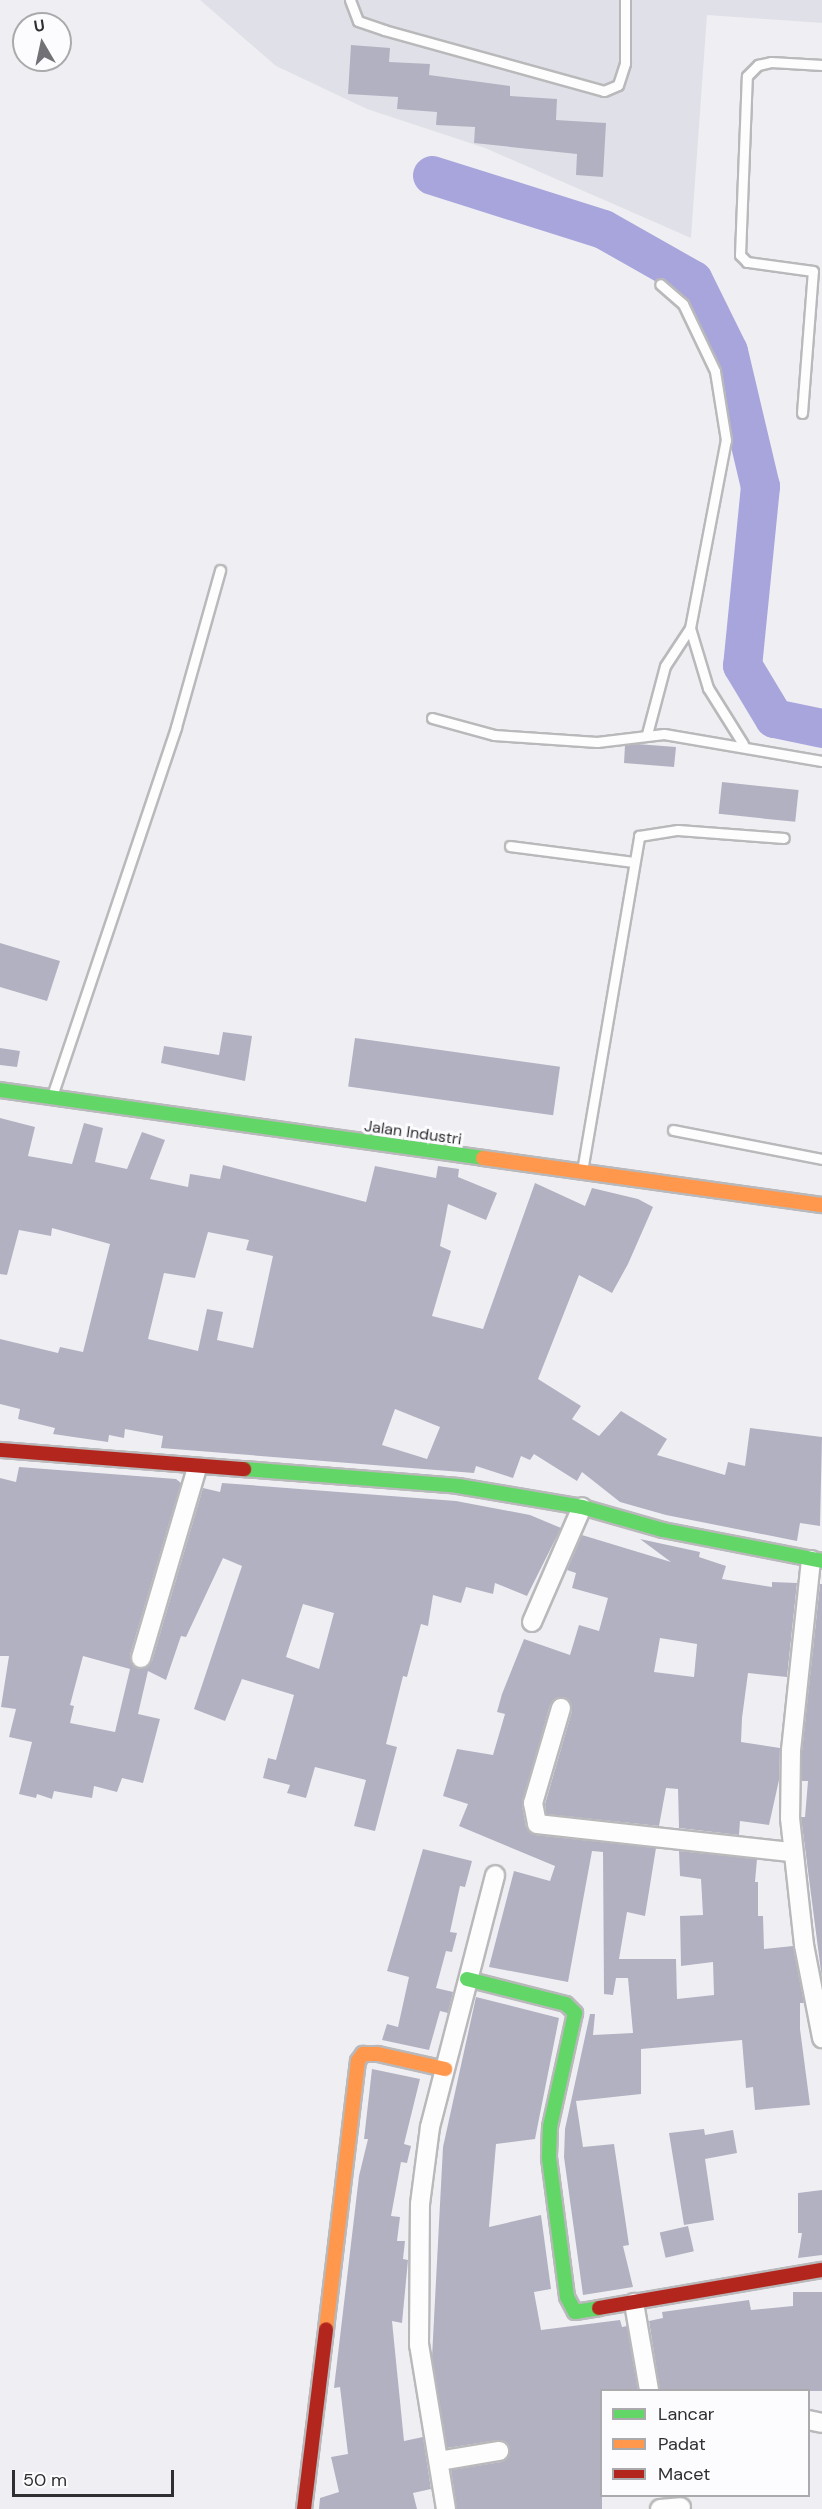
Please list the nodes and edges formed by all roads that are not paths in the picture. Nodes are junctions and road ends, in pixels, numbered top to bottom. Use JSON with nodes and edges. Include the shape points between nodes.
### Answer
{"nodes":[{"id":1,"x":350,"y":0,"type":"edge"},
{"id":2,"x":625,"y":0,"type":"edge"},
{"id":3,"x":822,"y":65,"type":"edge"},
{"id":4,"x":660,"y":284,"type":"dead end"},
{"id":5,"x":801,"y":413,"type":"dead end"},
{"id":6,"x":220,"y":570,"type":"dead end"},
{"id":7,"x":690,"y":628,"type":"junction"},
{"id":8,"x":432,"y":718,"type":"dead end"},
{"id":9,"x":647,"y":734,"type":"junction"},
{"id":10,"x":743,"y":744,"type":"junction"},
{"id":11,"x":822,"y":761,"type":"edge"},
{"id":12,"x":784,"y":838,"type":"dead end"},
{"id":13,"x":510,"y":846,"type":"dead end"},
{"id":14,"x":633,"y":862,"type":"junction"},
{"id":15,"x":0,"y":1090,"type":"edge"},
{"id":16,"x":52,"y":1097,"type":"junction"},
{"id":17,"x":673,"y":1130,"type":"dead end"},
{"id":18,"x":822,"y":1159,"type":"edge"},
{"id":19,"x":582,"y":1171,"type":"junction"},
{"id":20,"x":822,"y":1205,"type":"edge"},
{"id":21,"x":0,"y":1450,"type":"edge"},
{"id":22,"x":197,"y":1468,"type":"junction"},
{"id":23,"x":582,"y":1507,"type":"junction"},
{"id":24,"x":816,"y":1560,"type":"edge"},
{"id":25,"x":532,"y":1622,"type":"dead end"},
{"id":26,"x":141,"y":1658,"type":"dead end"},
{"id":27,"x":561,"y":1708,"type":"dead end"},
{"id":28,"x":792,"y":1852,"type":"junction"},
{"id":29,"x":495,"y":1875,"type":"dead end"},
{"id":30,"x":467,"y":1979,"type":"junction"},
{"id":31,"x":822,"y":2038,"type":"edge"},
{"id":32,"x":445,"y":2068,"type":"junction"},
{"id":33,"x":822,"y":2270,"type":"edge"},
{"id":34,"x":634,"y":2303,"type":"junction"},
{"id":35,"x":649,"y":2389,"type":"edge"},
{"id":36,"x":499,"y":2451,"type":"dead end"},
{"id":37,"x":439,"y":2461,"type":"junction"},
{"id":38,"x":680,"y":2504,"type":"edge"},
{"id":39,"x":304,"y":2509,"type":"edge"},
{"id":40,"x":446,"y":2509,"type":"edge"},
{"id":41,"x":660,"y":2509,"type":"edge"}],
"edges":[{"from":1,"to":2,"type":"lane","via":[[358,21],[604,91],[618,85],[625,63]]},
{"from":3,"to":5,"type":"lane","via":[[771,62],[758,65],[747,76],[740,255],[747,262],[813,271]]},
{"from":4,"to":7,"type":"lane","via":[[684,304],[715,371],[726,440]]},
{"from":6,"to":16,"type":"lane","via":[[176,727]]},
{"from":7,"to":9,"type":"lane","via":[[665,666]]},
{"from":7,"to":10,"type":"lane","via":[[708,687]]},
{"from":8,"to":9,"type":"lane","via":[[494,735],[597,742]]},
{"from":9,"to":10,"type":"lane"},
{"from":10,"to":11,"type":"lane"},
{"from":12,"to":14,"type":"lane","via":[[650,831],[639,836]]},
{"from":13,"to":14,"type":"lane"},
{"from":14,"to":19,"type":"lane"},
{"from":15,"to":16,"type":"street","name":"Jalan Industri"},
{"from":16,"to":19,"type":"street","name":"Jalan Industri","via":[[266,1131]]},
{"from":17,"to":18,"type":"lane"},
{"from":19,"to":20,"type":"street","name":"Jalan Industri"},
{"from":21,"to":22,"type":"street"},
{"from":22,"to":23,"type":"street","via":[[458,1486]]},
{"from":22,"to":26,"type":"street"},
{"from":23,"to":24,"type":"street","via":[[663,1530]]},
{"from":23,"to":25,"type":"street"},
{"from":24,"to":28,"type":"street","via":[[790,1762]]},
{"from":27,"to":28,"type":"street","via":[[533,1803],[537,1824]]},
{"from":28,"to":31,"type":"street"},
{"from":29,"to":30,"type":"street"},
{"from":30,"to":32,"type":"street"},
{"from":30,"to":34,"type":"street","via":[[566,2004],[574,2011],[549,2140],[567,2296],[572,2308],[581,2313]]},
{"from":32,"to":37,"type":"street","via":[[424,2158],[418,2238],[419,2345]]},
{"from":32,"to":39,"type":"street","via":[[378,2054],[363,2054],[358,2061]]},
{"from":33,"to":34,"type":"street"},
{"from":34,"to":35,"type":"street"},
{"from":36,"to":37,"type":"street"},
{"from":37,"to":40,"type":"street"},
{"from":38,"to":41,"type":"street"}]}
